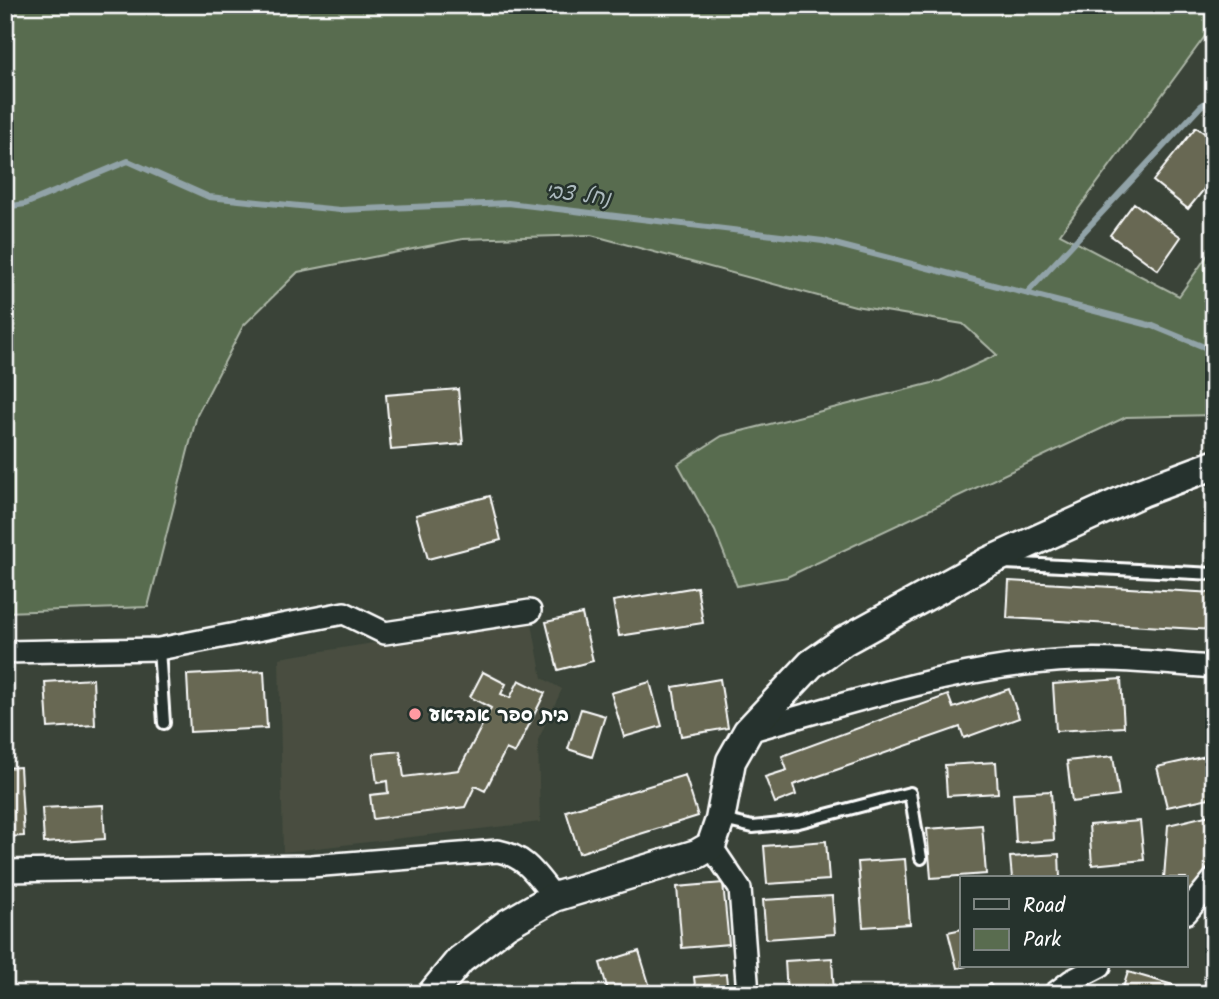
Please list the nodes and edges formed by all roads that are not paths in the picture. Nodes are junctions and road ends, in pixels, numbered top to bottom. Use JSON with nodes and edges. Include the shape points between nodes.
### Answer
{"nodes":[{"id":1,"x":1214,"y":465,"type":"edge"},
{"id":2,"x":988,"y":562,"type":"junction"},
{"id":3,"x":1214,"y":574,"type":"edge"},
{"id":4,"x":530,"y":611,"type":"dead end"},
{"id":5,"x":159,"y":649,"type":"junction"},
{"id":6,"x":5,"y":652,"type":"edge"},
{"id":7,"x":1214,"y":667,"type":"edge"},
{"id":8,"x":164,"y":723,"type":"dead end"},
{"id":9,"x":748,"y":731,"type":"junction"},
{"id":10,"x":716,"y":833,"type":"junction"},
{"id":11,"x":921,"y":858,"type":"dead end"},
{"id":12,"x":5,"y":871,"type":"edge"},
{"id":13,"x":1214,"y":879,"type":"edge"},
{"id":14,"x":554,"y":897,"type":"junction"},
{"id":15,"x":1188,"y":911,"type":"edge"},
{"id":16,"x":1096,"y":968,"type":"edge"},
{"id":17,"x":432,"y":994,"type":"edge"},
{"id":18,"x":748,"y":994,"type":"edge"},
{"id":19,"x":1054,"y":994,"type":"edge"}],
"edges":[{"from":1,"to":2,"type":"street"},
{"from":2,"to":3,"type":"lane"},
{"from":2,"to":9,"type":"street","via":[[811,664]]},
{"from":4,"to":5,"type":"street","via":[[385,633],[344,613]]},
{"from":5,"to":6,"type":"street"},
{"from":5,"to":8,"type":"lane"},
{"from":7,"to":9,"type":"street","via":[[1077,660],[1005,666]]},
{"from":9,"to":10,"type":"street","via":[[732,761]]},
{"from":10,"to":11,"type":"lane","via":[[799,822],[910,793]]},
{"from":10,"to":14,"type":"street","via":[[697,854]]},
{"from":10,"to":18,"type":"street","via":[[740,889]]},
{"from":12,"to":14,"type":"street","via":[[311,866],[498,850],[526,862]]},
{"from":13,"to":15,"type":"street"},
{"from":14,"to":17,"type":"street","via":[[507,924],[460,961]]},
{"from":16,"to":19,"type":"street"}]}
